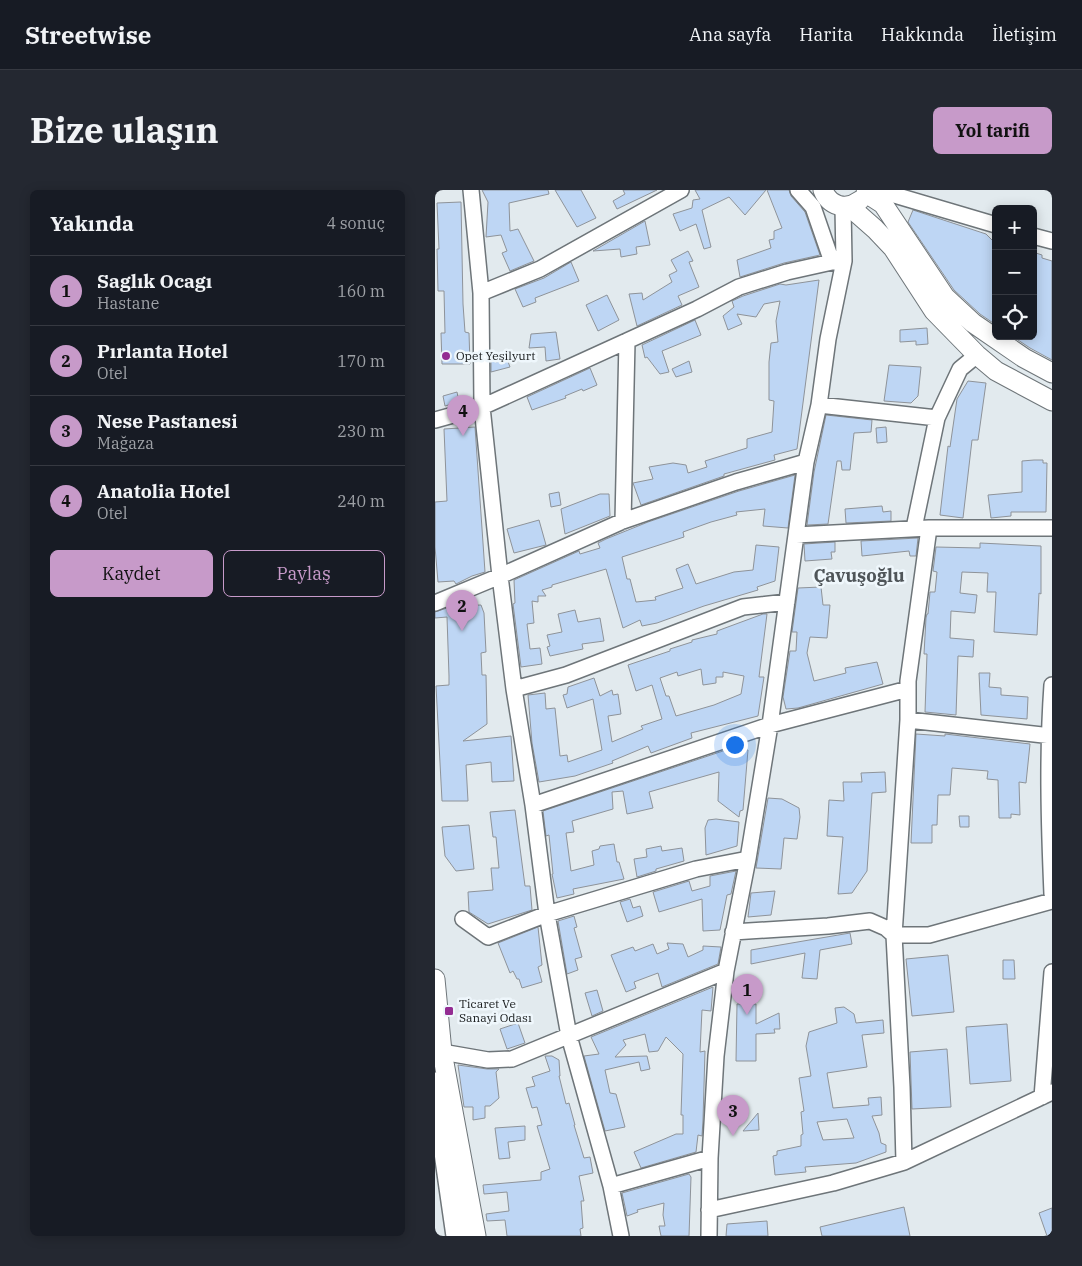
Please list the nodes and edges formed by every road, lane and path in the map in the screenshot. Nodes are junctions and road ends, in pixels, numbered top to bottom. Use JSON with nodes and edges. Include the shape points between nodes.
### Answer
{"nodes":[{"id":1,"x":471,"y":190,"type":"edge"},
{"id":2,"x":681,"y":190,"type":"edge"},
{"id":3,"x":797,"y":190,"type":"edge"},
{"id":4,"x":823,"y":190,"type":"edge"},
{"id":5,"x":867,"y":191,"type":"edge"},
{"id":6,"x":846,"y":207,"type":"junction"},
{"id":7,"x":992,"y":224,"type":"edge"},
{"id":8,"x":1037,"y":237,"type":"edge"},
{"id":9,"x":1052,"y":242,"type":"edge"},
{"id":10,"x":838,"y":262,"type":"junction"},
{"id":11,"x":481,"y":294,"type":"junction"},
{"id":12,"x":627,"y":341,"type":"junction"},
{"id":13,"x":977,"y":356,"type":"junction"},
{"id":14,"x":1052,"y":373,"type":"edge"},
{"id":15,"x":1052,"y":401,"type":"edge"},
{"id":16,"x":819,"y":404,"type":"junction"},
{"id":17,"x":482,"y":407,"type":"junction"},
{"id":18,"x":937,"y":418,"type":"junction"},
{"id":19,"x":435,"y":420,"type":"edge"},
{"id":20,"x":806,"y":462,"type":"junction"},
{"id":21,"x":623,"y":521,"type":"junction"},
{"id":22,"x":922,"y":528,"type":"junction"},
{"id":23,"x":1052,"y":528,"type":"edge"},
{"id":24,"x":796,"y":535,"type":"junction"},
{"id":25,"x":500,"y":576,"type":"junction"},
{"id":26,"x":787,"y":602,"type":"junction"},
{"id":27,"x":435,"y":603,"type":"edge"},
{"id":28,"x":1052,"y":686,"type":"edge"},
{"id":29,"x":514,"y":689,"type":"junction"},
{"id":30,"x":908,"y":689,"type":"junction"},
{"id":31,"x":909,"y":720,"type":"junction"},
{"id":32,"x":770,"y":725,"type":"junction"},
{"id":33,"x":1050,"y":735,"type":"edge"},
{"id":34,"x":533,"y":805,"type":"junction"},
{"id":35,"x":748,"y":859,"type":"junction"},
{"id":36,"x":1052,"y":894,"type":"edge"},
{"id":37,"x":1052,"y":901,"type":"edge"},
{"id":38,"x":547,"y":914,"type":"junction"},
{"id":39,"x":463,"y":919,"type":"dead end"},
{"id":40,"x":733,"y":932,"type":"junction"},
{"id":41,"x":894,"y":935,"type":"junction"},
{"id":42,"x":726,"y":971,"type":"junction"},
{"id":43,"x":1052,"y":972,"type":"edge"},
{"id":44,"x":435,"y":979,"type":"edge"},
{"id":45,"x":569,"y":1036,"type":"junction"},
{"id":46,"x":442,"y":1052,"type":"junction"},
{"id":47,"x":435,"y":1082,"type":"edge"},
{"id":48,"x":1047,"y":1095,"type":"edge"},
{"id":49,"x":710,"y":1158,"type":"junction"},
{"id":50,"x":904,"y":1162,"type":"junction"},
{"id":51,"x":611,"y":1186,"type":"junction"},
{"id":52,"x":709,"y":1210,"type":"junction"},
{"id":53,"x":457,"y":1236,"type":"edge"},
{"id":54,"x":475,"y":1236,"type":"edge"},
{"id":55,"x":621,"y":1236,"type":"edge"},
{"id":56,"x":709,"y":1236,"type":"edge"}],
"edges":[{"from":1,"to":11,"type":"street"},
{"from":2,"to":11,"type":"street","via":[[540,269]]},
{"from":3,"to":10,"type":"street","via":[[813,207]]},
{"from":4,"to":6,"type":"main road","via":[[835,205]]},
{"from":5,"to":6,"type":"main road","via":[[862,200]]},
{"from":5,"to":7,"type":"street","via":[[898,196]]},
{"from":5,"to":14,"type":"main road","via":[[883,204],[945,297],[973,323]]},
{"from":6,"to":10,"type":"street"},
{"from":6,"to":13,"type":"main road","via":[[893,248],[934,312]]},
{"from":8,"to":9,"type":"street"},
{"from":10,"to":12,"type":"street","via":[[787,272],[739,287]]},
{"from":10,"to":16,"type":"street"},
{"from":11,"to":17,"type":"street"},
{"from":12,"to":17,"type":"street"},
{"from":12,"to":21,"type":"street"},
{"from":13,"to":15,"type":"main road","via":[[996,371]]},
{"from":13,"to":18,"type":"street","via":[[960,369]]},
{"from":16,"to":18,"type":"street"},
{"from":16,"to":20,"type":"street"},
{"from":17,"to":19,"type":"street"},
{"from":17,"to":25,"type":"street"},
{"from":18,"to":22,"type":"street"},
{"from":20,"to":21,"type":"street"},
{"from":20,"to":24,"type":"street"},
{"from":21,"to":25,"type":"street"},
{"from":22,"to":23,"type":"street"},
{"from":22,"to":24,"type":"street"},
{"from":22,"to":30,"type":"street"},
{"from":24,"to":26,"type":"street"},
{"from":25,"to":27,"type":"street"},
{"from":25,"to":29,"type":"street"},
{"from":26,"to":29,"type":"street","via":[[743,607],[566,675]]},
{"from":26,"to":32,"type":"street"},
{"from":28,"to":33,"type":"street"},
{"from":29,"to":34,"type":"street"},
{"from":30,"to":31,"type":"street"},
{"from":30,"to":32,"type":"street"},
{"from":31,"to":33,"type":"street"},
{"from":31,"to":41,"type":"street"},
{"from":32,"to":34,"type":"street"},
{"from":32,"to":35,"type":"street"},
{"from":33,"to":36,"type":"street","via":[[1048,808]]},
{"from":34,"to":38,"type":"street"},
{"from":35,"to":38,"type":"street","via":[[696,869]]},
{"from":35,"to":40,"type":"street"},
{"from":37,"to":41,"type":"street","via":[[929,935]]},
{"from":38,"to":39,"type":"street","via":[[488,937]]},
{"from":38,"to":45,"type":"street"},
{"from":40,"to":41,"type":"street","via":[[871,921]]},
{"from":40,"to":42,"type":"street"},
{"from":41,"to":50,"type":"street"},
{"from":42,"to":45,"type":"street"},
{"from":42,"to":49,"type":"street","via":[[715,1056]]},
{"from":43,"to":48,"type":"street"},
{"from":44,"to":46,"type":"main road"},
{"from":45,"to":46,"type":"street","via":[[512,1059],[488,1060]]},
{"from":45,"to":51,"type":"street"},
{"from":46,"to":54,"type":"main road"},
{"from":47,"to":53,"type":"highway"},
{"from":48,"to":50,"type":"street"},
{"from":49,"to":51,"type":"street"},
{"from":49,"to":52,"type":"street"},
{"from":50,"to":52,"type":"street","via":[[833,1183]]},
{"from":51,"to":55,"type":"street"},
{"from":52,"to":56,"type":"street"}]}
